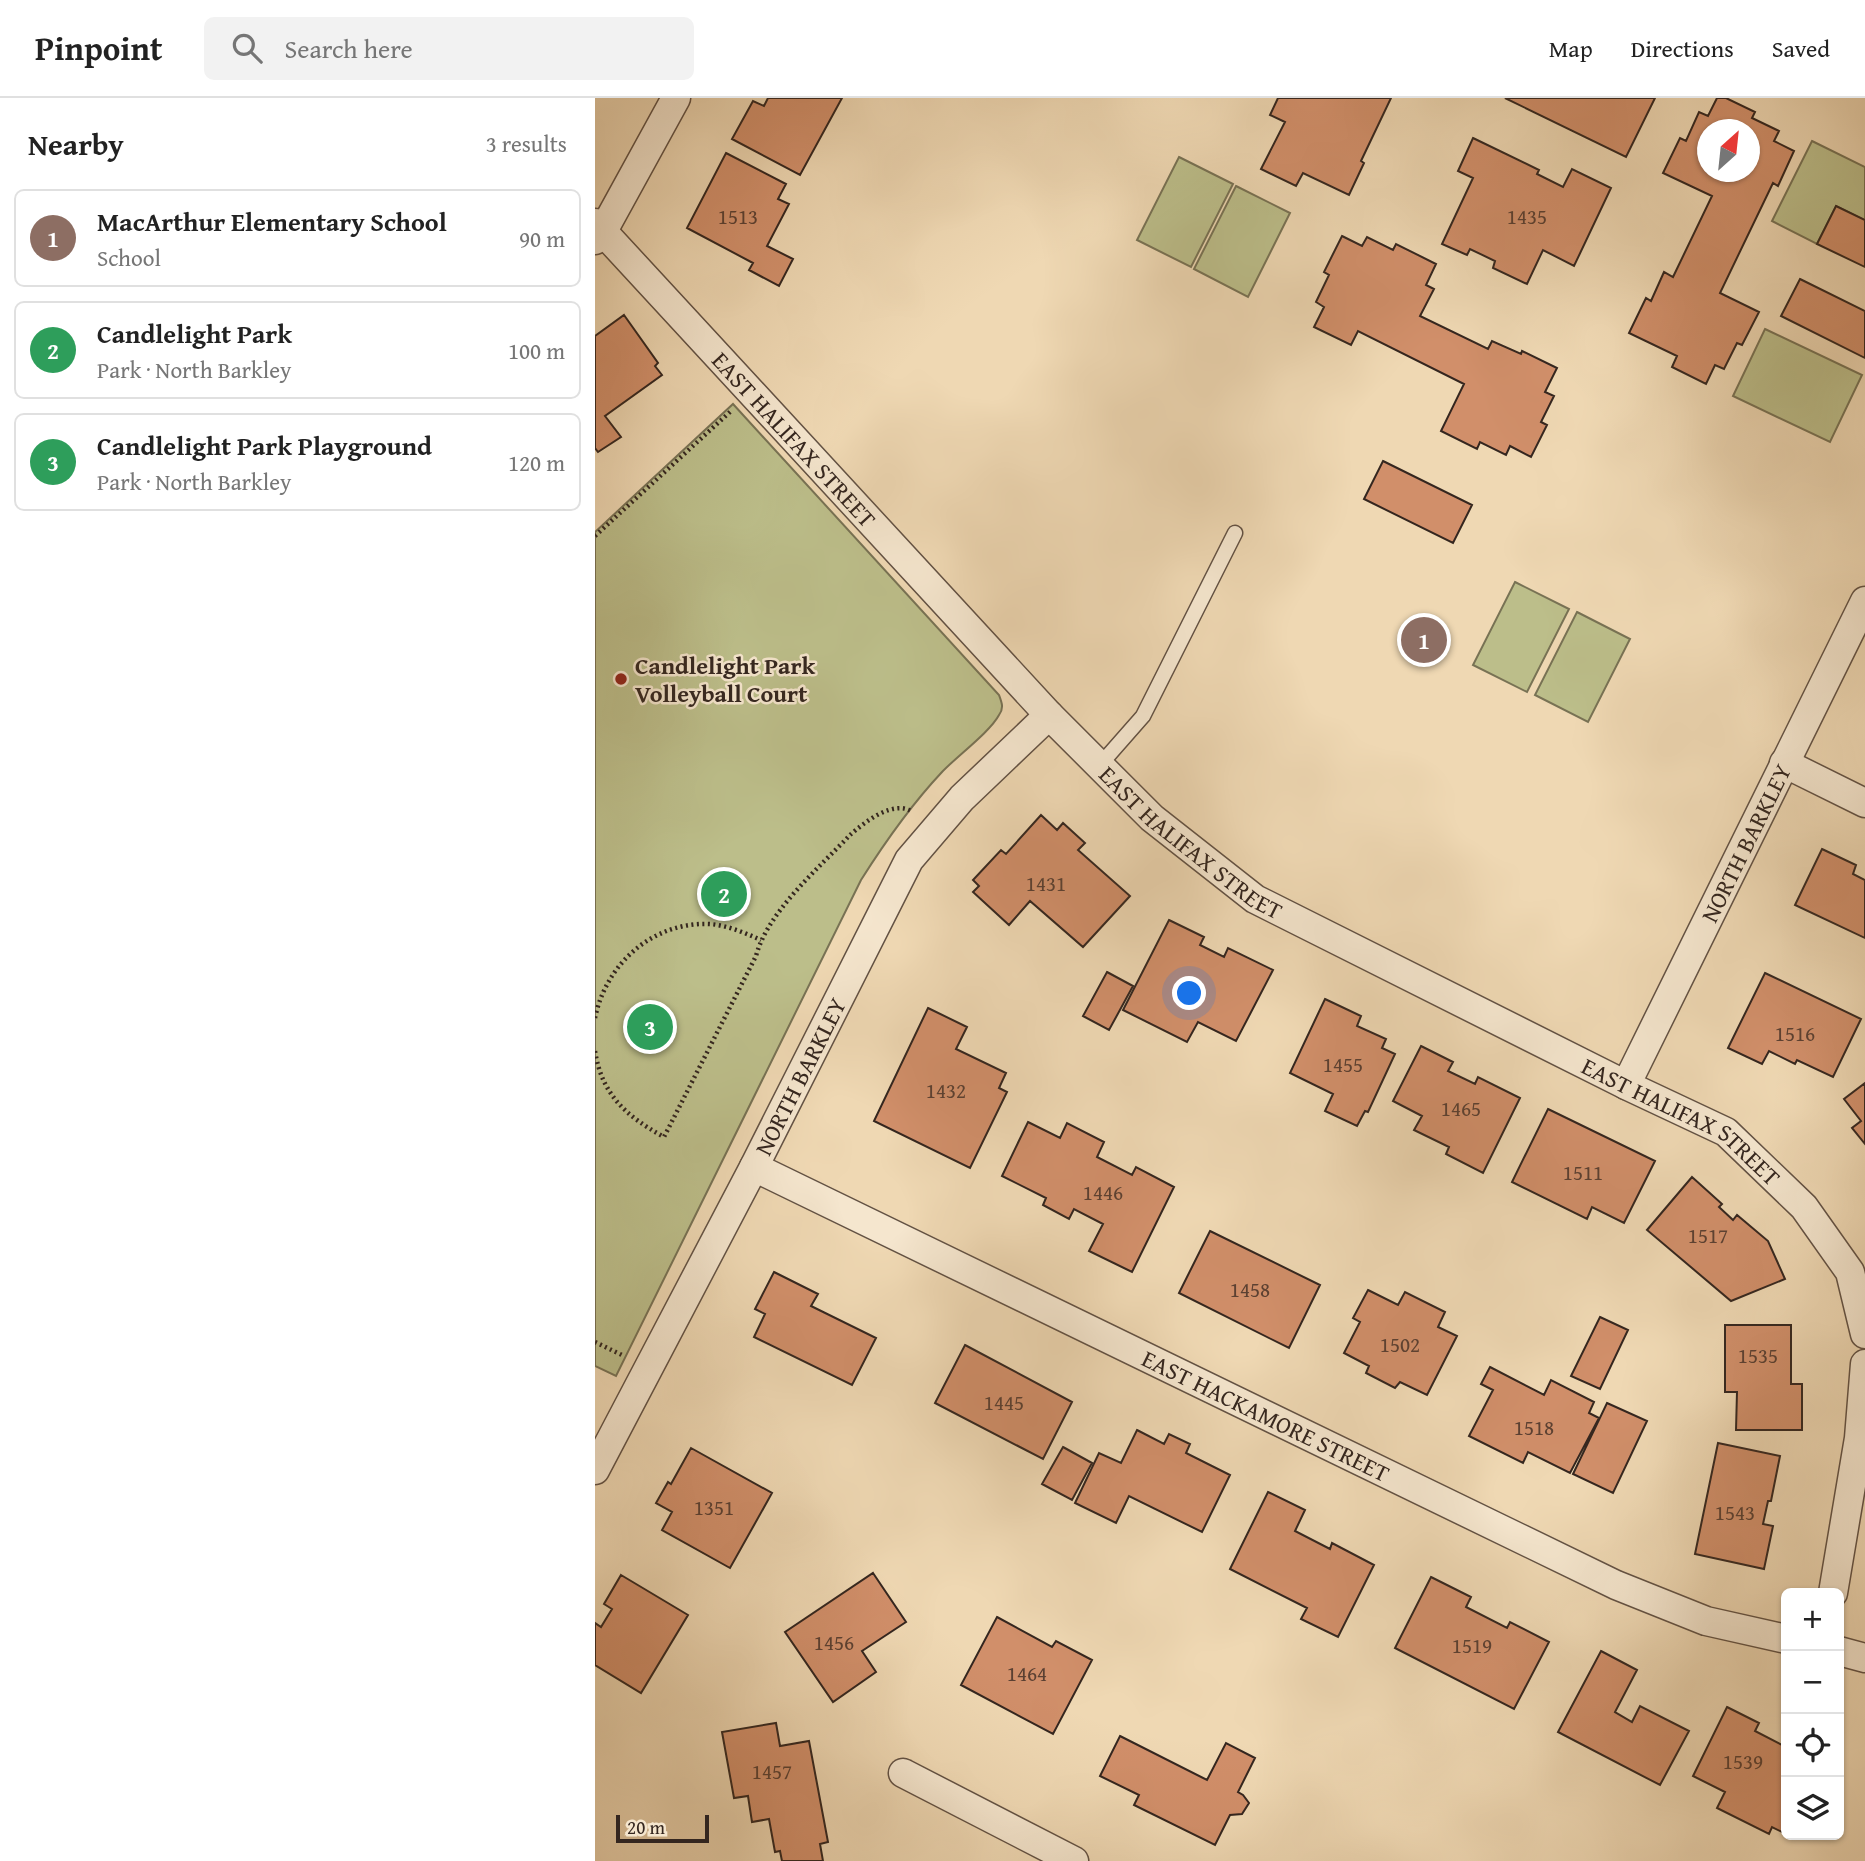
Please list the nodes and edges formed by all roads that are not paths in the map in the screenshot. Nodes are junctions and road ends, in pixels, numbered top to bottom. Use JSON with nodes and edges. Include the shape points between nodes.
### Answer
{"nodes":[{"id":1,"x":676,"y":98,"type":"edge"},
{"id":2,"x":598,"y":231,"type":"edge"},
{"id":3,"x":1235,"y":533,"type":"dead end"},
{"id":4,"x":1865,"y":601,"type":"edge"},
{"id":5,"x":1049,"y":715,"type":"junction"},
{"id":6,"x":1784,"y":763,"type":"junction"},
{"id":7,"x":1099,"y":766,"type":"junction"},
{"id":8,"x":1865,"y":803,"type":"edge"},
{"id":9,"x":1626,"y":1086,"type":"junction"},
{"id":10,"x":754,"y":1167,"type":"junction"},
{"id":11,"x":1865,"y":1334,"type":"edge"},
{"id":12,"x":1865,"y":1364,"type":"edge"},
{"id":13,"x":595,"y":1470,"type":"edge"},
{"id":14,"x":1834,"y":1588,"type":"edge"},
{"id":15,"x":1781,"y":1638,"type":"edge"},
{"id":16,"x":1844,"y":1652,"type":"edge"},
{"id":17,"x":1865,"y":1658,"type":"edge"},
{"id":18,"x":903,"y":1773,"type":"dead end"},
{"id":19,"x":1075,"y":1861,"type":"edge"}],
"edges":[{"from":1,"to":2,"type":"street"},
{"from":2,"to":5,"type":"street","name":"EAST HALIFAX STREET"},
{"from":3,"to":7,"type":"lane","via":[[1143,716]]},
{"from":4,"to":6,"type":"street","name":"NORTH BARKLEY"},
{"from":5,"to":7,"type":"street","name":"EAST HALIFAX STREET"},
{"from":5,"to":10,"type":"street","name":"NORTH BARKLEY","via":[[962,797],[909,860]]},
{"from":6,"to":8,"type":"street"},
{"from":6,"to":9,"type":"street","name":"NORTH BARKLEY"},
{"from":7,"to":9,"type":"street","name":"EAST HALIFAX STREET","via":[[1152,818],[1255,899]]},
{"from":9,"to":11,"type":"street","name":"EAST HALIFAX STREET","via":[[1727,1132],[1804,1207],[1850,1272]]},
{"from":10,"to":13,"type":"street","name":"NORTH BARKLEY"},
{"from":10,"to":15,"type":"street","name":"EAST HACKAMORE STREET","via":[[1616,1585],[1706,1621]]},
{"from":12,"to":14,"type":"street","via":[[1859,1438]]},
{"from":16,"to":17,"type":"street"},
{"from":18,"to":19,"type":"street"}]}
